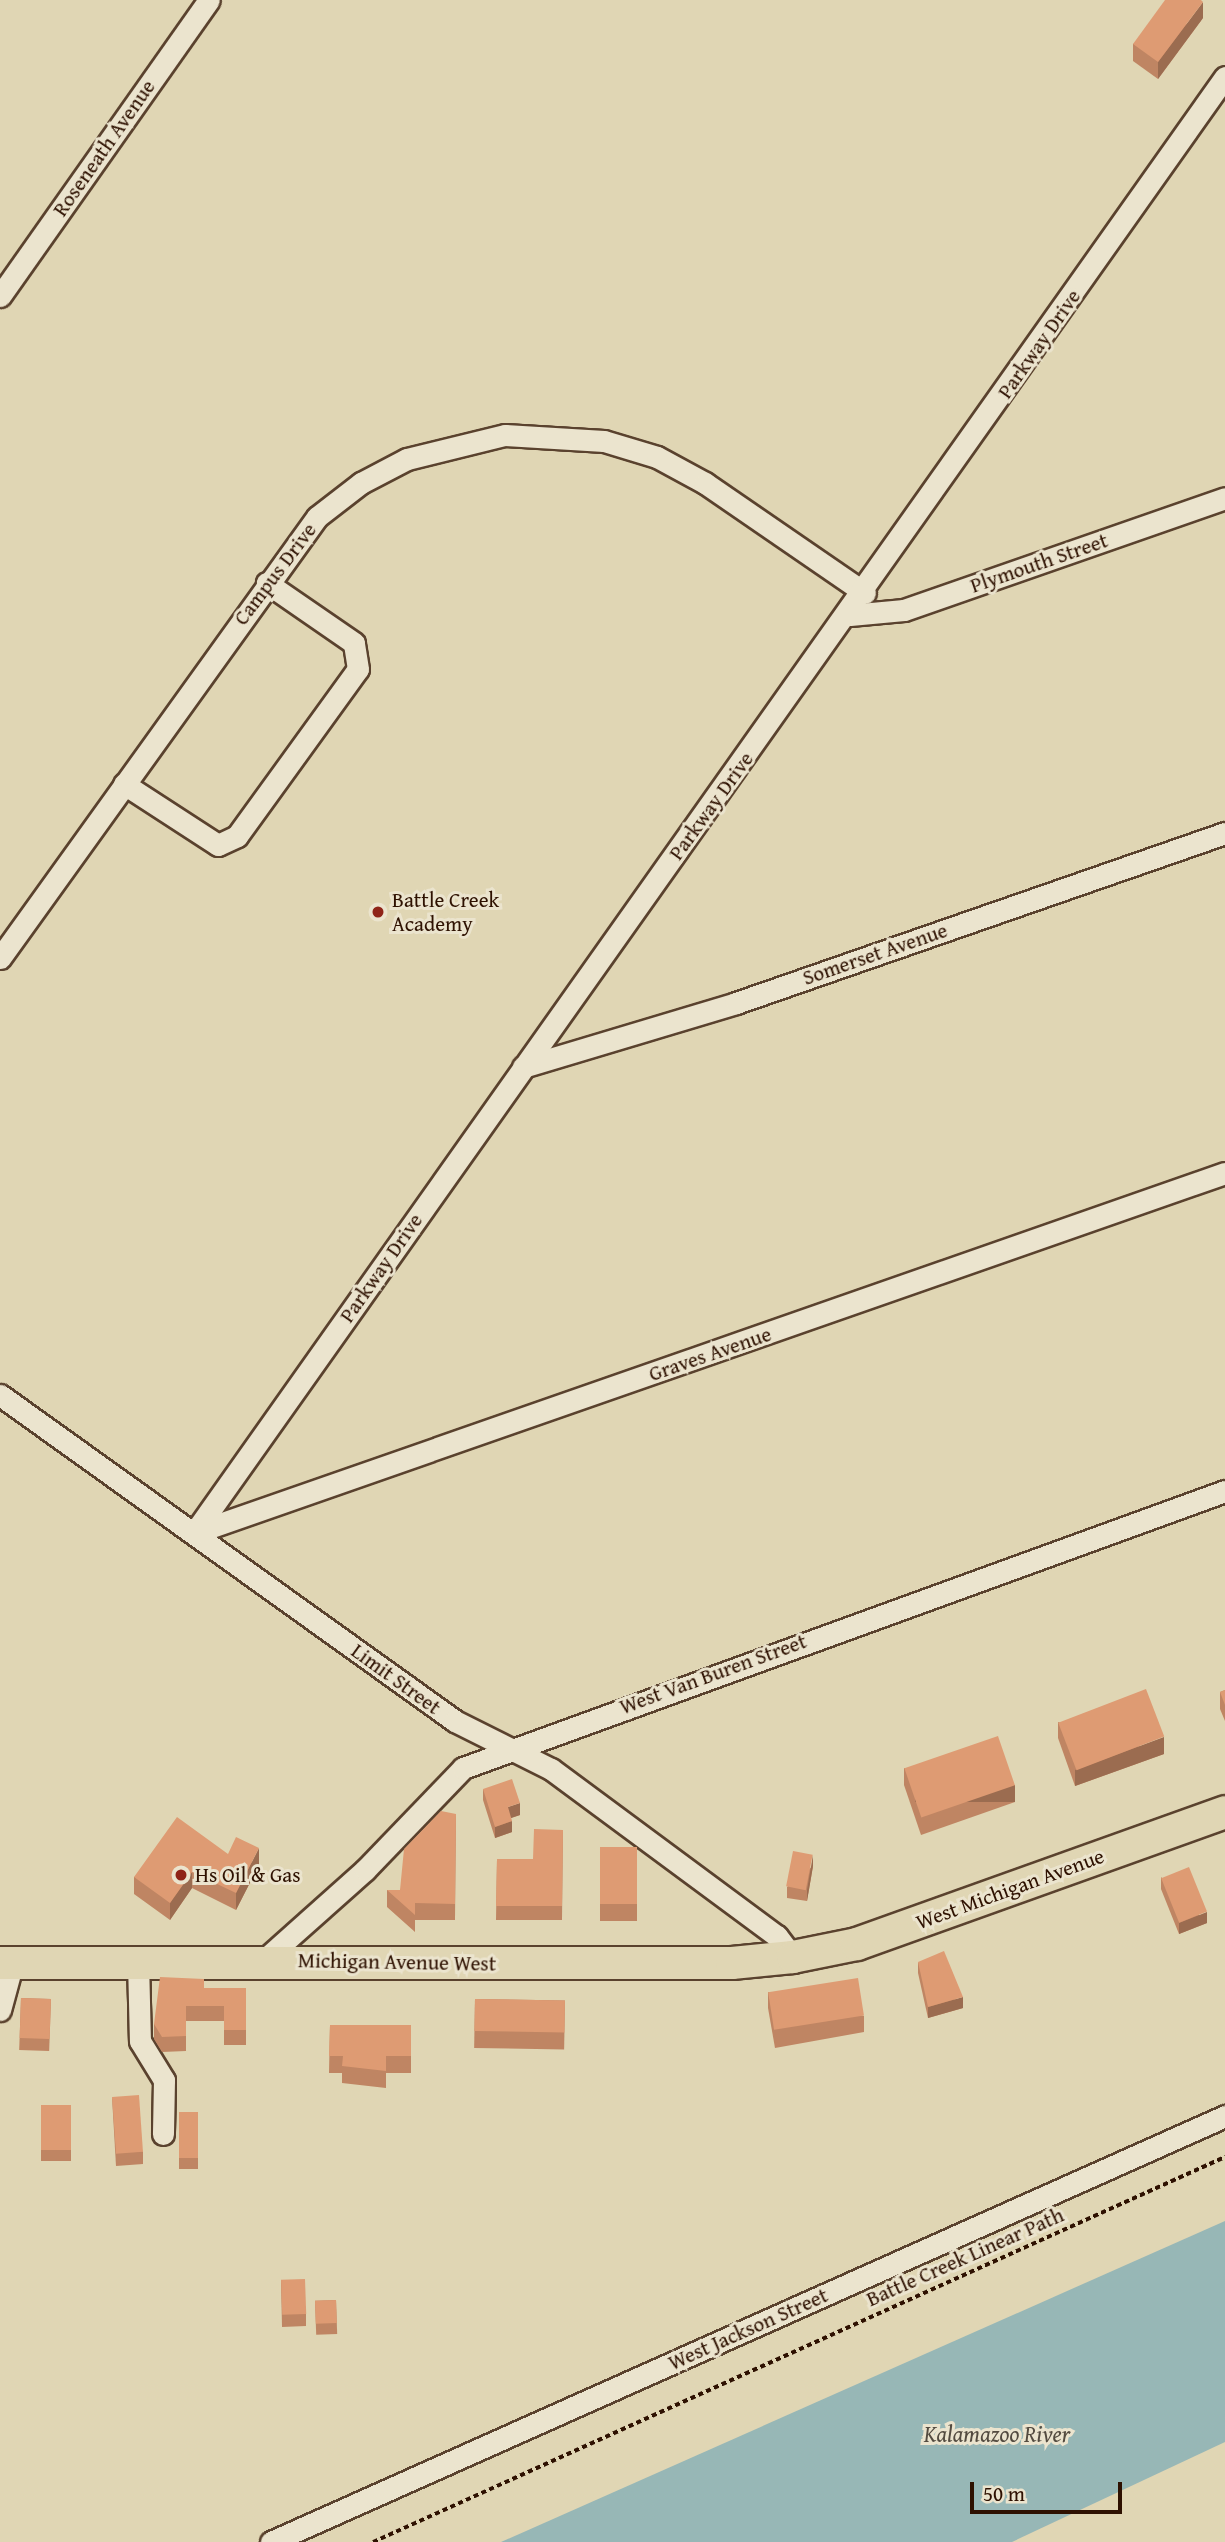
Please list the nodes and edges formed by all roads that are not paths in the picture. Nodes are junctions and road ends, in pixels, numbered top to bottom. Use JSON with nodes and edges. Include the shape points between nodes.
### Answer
{"nodes":[{"id":1,"x":209,"y":0,"type":"edge"},
{"id":2,"x":1225,"y":77,"type":"edge"},
{"id":3,"x":0,"y":296,"type":"edge"},
{"id":4,"x":1224,"y":502,"type":"edge"},
{"id":5,"x":267,"y":583,"type":"junction"},
{"id":6,"x":865,"y":593,"type":"junction"},
{"id":7,"x":850,"y":615,"type":"junction"},
{"id":8,"x":124,"y":784,"type":"junction"},
{"id":9,"x":1225,"y":833,"type":"edge"},
{"id":10,"x":0,"y":958,"type":"edge"},
{"id":11,"x":523,"y":1067,"type":"junction"},
{"id":12,"x":1225,"y":1173,"type":"edge"},
{"id":13,"x":0,"y":1395,"type":"edge"},
{"id":14,"x":1225,"y":1491,"type":"edge"},
{"id":15,"x":194,"y":1533,"type":"junction"},
{"id":16,"x":507,"y":1748,"type":"junction"},
{"id":17,"x":1225,"y":1812,"type":"edge"},
{"id":18,"x":793,"y":1957,"type":"junction"},
{"id":19,"x":264,"y":1960,"type":"junction"},
{"id":20,"x":138,"y":1961,"type":"junction"},
{"id":21,"x":6,"y":1963,"type":"edge"},
{"id":22,"x":0,"y":2010,"type":"edge"},
{"id":23,"x":1225,"y":2116,"type":"edge"},
{"id":24,"x":163,"y":2134,"type":"dead end"},
{"id":25,"x":271,"y":2542,"type":"edge"}],
"edges":[{"from":1,"to":3,"type":"street","name":"Roseneath Avenue"},
{"from":2,"to":6,"type":"street","name":"Parkway Drive"},
{"from":4,"to":7,"type":"street","name":"Plymouth Street","via":[[904,610]]},
{"from":5,"to":6,"type":"street","name":"Campus Drive","via":[[317,517],[384,471],[454,444],[555,435],[657,457]]},
{"from":5,"to":8,"type":"street","name":"Campus Drive"},
{"from":5,"to":8,"type":"street","via":[[354,643],[358,669],[237,836],[218,845]]},
{"from":6,"to":7,"type":"street","name":"Parkway Drive"},
{"from":7,"to":11,"type":"street","name":"Parkway Drive"},
{"from":8,"to":10,"type":"street","name":"Campus Drive"},
{"from":9,"to":11,"type":"street","name":"Somerset Avenue","via":[[736,1003]]},
{"from":11,"to":15,"type":"street","name":"Parkway Drive"},
{"from":12,"to":15,"type":"street","name":"Graves Avenue"},
{"from":13,"to":15,"type":"street","name":"Limit Street"},
{"from":14,"to":16,"type":"street","name":"West Van Buren Street"},
{"from":15,"to":16,"type":"street","name":"Limit Street","via":[[455,1721]]},
{"from":16,"to":18,"type":"street","name":"Limit Street","via":[[551,1769],[777,1936]]},
{"from":16,"to":19,"type":"street","name":"West Van Buren Street","via":[[463,1768],[430,1796],[365,1870]]},
{"from":17,"to":18,"type":"highway","name":"West Michigan Avenue","via":[[857,1944]]},
{"from":18,"to":19,"type":"highway","name":"Michigan Avenue West","via":[[732,1963]]},
{"from":19,"to":20,"type":"highway","name":"Michigan Avenue West"},
{"from":20,"to":21,"type":"highway","name":"Michigan Avenue West"},
{"from":20,"to":24,"type":"street","via":[[140,2040],[164,2080]]},
{"from":21,"to":22,"type":"street"},
{"from":23,"to":25,"type":"street","name":"West Jackson Street"}]}
